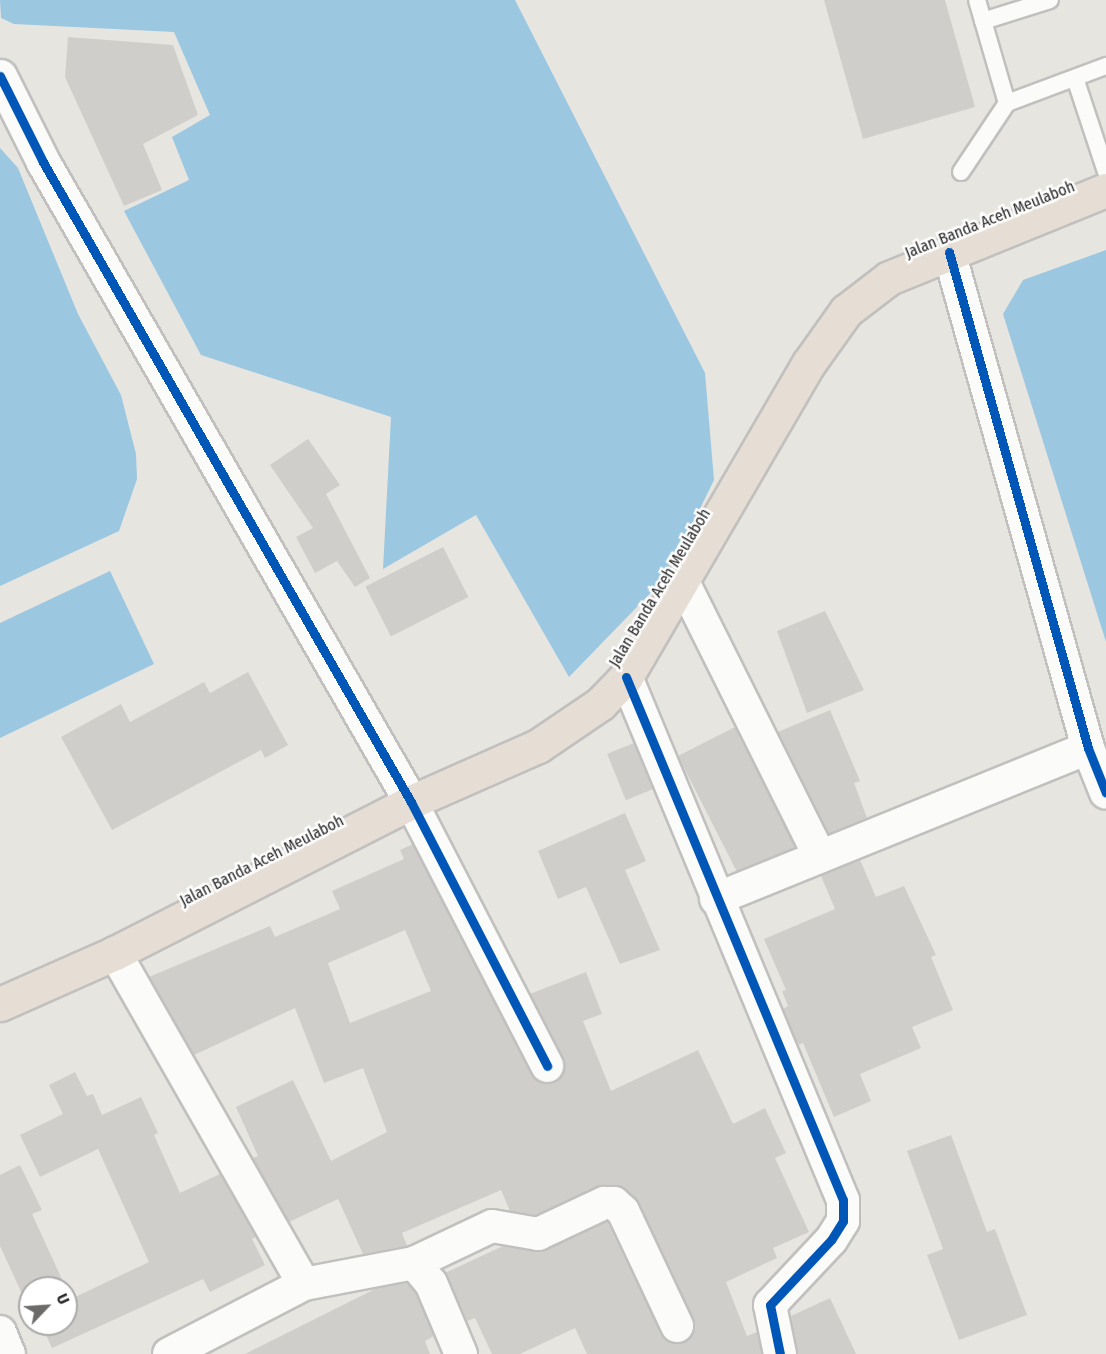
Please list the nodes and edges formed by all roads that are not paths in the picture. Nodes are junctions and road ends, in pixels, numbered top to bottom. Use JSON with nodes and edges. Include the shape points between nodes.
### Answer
{"nodes":[{"id":1,"x":977,"y":0,"type":"edge"},
{"id":2,"x":1050,"y":0,"type":"edge"},
{"id":3,"x":983,"y":21,"type":"junction"},
{"id":4,"x":1106,"y":66,"type":"edge"},
{"id":5,"x":1076,"y":78,"type":"junction"},
{"id":6,"x":2,"y":87,"type":"edge"},
{"id":7,"x":1007,"y":104,"type":"junction"},
{"id":8,"x":962,"y":172,"type":"dead end"},
{"id":9,"x":1106,"y":172,"type":"edge"},
{"id":10,"x":1106,"y":190,"type":"edge"},
{"id":11,"x":949,"y":252,"type":"junction"},
{"id":12,"x":683,"y":582,"type":"junction"},
{"id":13,"x":626,"y":677,"type":"junction"},
{"id":14,"x":1088,"y":748,"type":"junction"},
{"id":15,"x":1106,"y":793,"type":"edge"},
{"id":16,"x":411,"y":802,"type":"junction"},
{"id":17,"x":820,"y":857,"type":"junction"},
{"id":18,"x":716,"y":899,"type":"junction"},
{"id":19,"x":115,"y":953,"type":"junction"},
{"id":20,"x":0,"y":1004,"type":"edge"},
{"id":21,"x":547,"y":1066,"type":"dead end"},
{"id":22,"x":414,"y":1263,"type":"junction"},
{"id":23,"x":304,"y":1284,"type":"junction"},
{"id":24,"x":677,"y":1326,"type":"dead end"},
{"id":25,"x":0,"y":1332,"type":"edge"},
{"id":26,"x":9,"y":1354,"type":"edge"},
{"id":27,"x":170,"y":1354,"type":"edge"},
{"id":28,"x":461,"y":1354,"type":"edge"},
{"id":29,"x":780,"y":1354,"type":"edge"}],
"edges":[{"from":1,"to":3,"type":"lane"},
{"from":2,"to":3,"type":"lane"},
{"from":3,"to":7,"type":"lane"},
{"from":4,"to":5,"type":"lane"},
{"from":5,"to":7,"type":"lane"},
{"from":5,"to":9,"type":"lane"},
{"from":6,"to":16,"type":"street"},
{"from":7,"to":8,"type":"lane"},
{"from":10,"to":11,"type":"highway","name":"Jalan Banda Aceh Meulaboh"},
{"from":11,"to":12,"type":"highway","name":"Jalan Banda Aceh Meulaboh","via":[[889,278],[846,310],[803,373]]},
{"from":11,"to":14,"type":"street"},
{"from":12,"to":13,"type":"highway","name":"Jalan Banda Aceh Meulaboh"},
{"from":12,"to":17,"type":"street"},
{"from":13,"to":16,"type":"highway","name":"Jalan Banda Aceh Meulaboh","via":[[600,704],[538,747]]},
{"from":13,"to":18,"type":"street"},
{"from":14,"to":15,"type":"street"},
{"from":14,"to":17,"type":"street"},
{"from":16,"to":19,"type":"highway","name":"Jalan Banda Aceh Meulaboh"},
{"from":16,"to":21,"type":"street"},
{"from":17,"to":18,"type":"street"},
{"from":18,"to":29,"type":"street","via":[[843,1200],[843,1221],[831,1240],[770,1305]]},
{"from":19,"to":20,"type":"highway","name":"Jalan Banda Aceh Meulaboh"},
{"from":19,"to":23,"type":"street"},
{"from":22,"to":23,"type":"street"},
{"from":22,"to":24,"type":"street","via":[[492,1226],[538,1234],[604,1203],[614,1203],[623,1211]]},
{"from":22,"to":28,"type":"street","via":[[431,1283]]},
{"from":23,"to":27,"type":"street"},
{"from":25,"to":26,"type":"street"}]}
